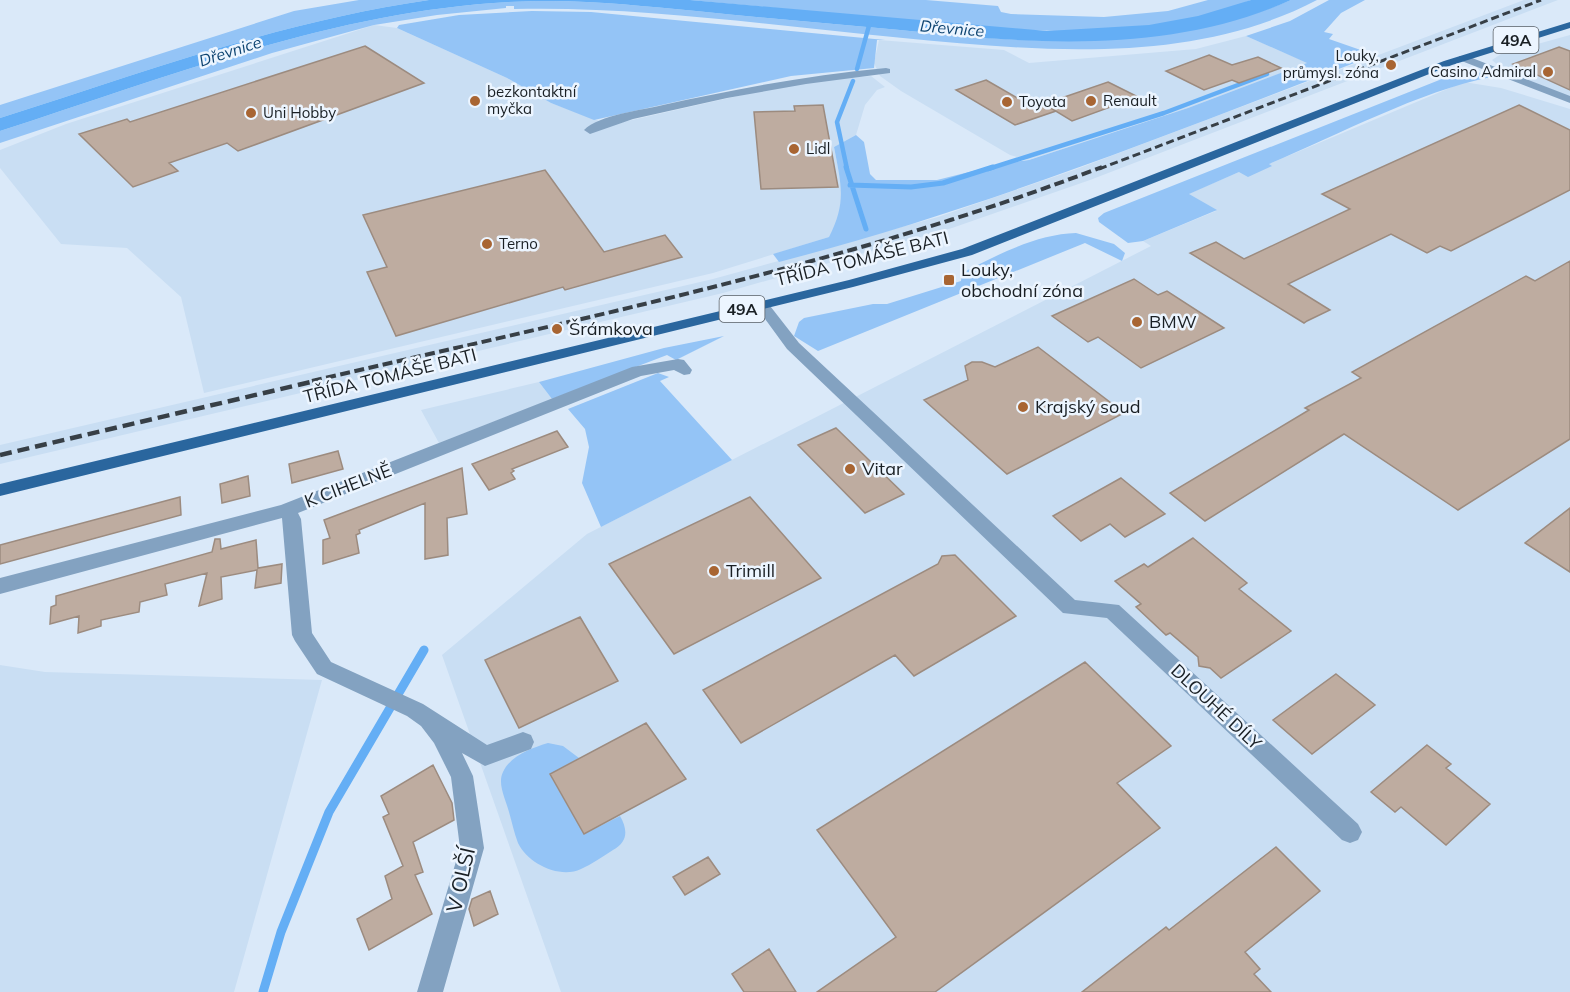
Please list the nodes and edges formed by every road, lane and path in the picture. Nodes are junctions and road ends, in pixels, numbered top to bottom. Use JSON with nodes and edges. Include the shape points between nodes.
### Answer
{"nodes":[{"id":1,"x":1570,"y":25,"type":"edge"},
{"id":2,"x":1463,"y":58,"type":"junction"},
{"id":3,"x":886,"y":71,"type":"dead end"},
{"id":4,"x":1570,"y":100,"type":"edge"},
{"id":5,"x":590,"y":130,"type":"dead end"},
{"id":6,"x":762,"y":305,"type":"junction"},
{"id":7,"x":684,"y":370,"type":"dead end"},
{"id":8,"x":0,"y":490,"type":"edge"},
{"id":9,"x":287,"y":510,"type":"junction"},
{"id":10,"x":0,"y":586,"type":"edge"},
{"id":11,"x":416,"y":710,"type":"junction"},
{"id":12,"x":523,"y":742,"type":"dead end"},
{"id":13,"x":1350,"y":832,"type":"dead end"},
{"id":14,"x":430,"y":992,"type":"edge"}],
"edges":[{"from":1,"to":2,"type":"main road","name":"TŘÍDA TOMÁŠE BATI","number":"49A"},
{"from":2,"to":4,"type":"street"},
{"from":2,"to":6,"type":"main road","name":"TŘÍDA TOMÁŠE BATI","number":"49A","via":[[967,252]]},
{"from":3,"to":5,"type":"street","via":[[753,88]]},
{"from":6,"to":8,"type":"main road","name":"TŘÍDA TOMÁŠE BATI","number":"49A"},
{"from":6,"to":13,"type":"street","name":"DLOUHÉ DÍLY","via":[[792,346],[1070,607],[1112,611]]},
{"from":7,"to":9,"type":"street","name":"K CIHELNĚ","via":[[678,364],[638,371]]},
{"from":9,"to":10,"type":"street","name":"K CIHELNĚ"},
{"from":9,"to":11,"type":"street","name":"V OLŠÍ","via":[[292,519],[302,635],[324,668]]},
{"from":11,"to":12,"type":"street","name":"V OLŠÍ","via":[[485,756]]},
{"from":11,"to":14,"type":"street","name":"V OLŠÍ","via":[[442,736],[462,776],[472,848]]}]}
